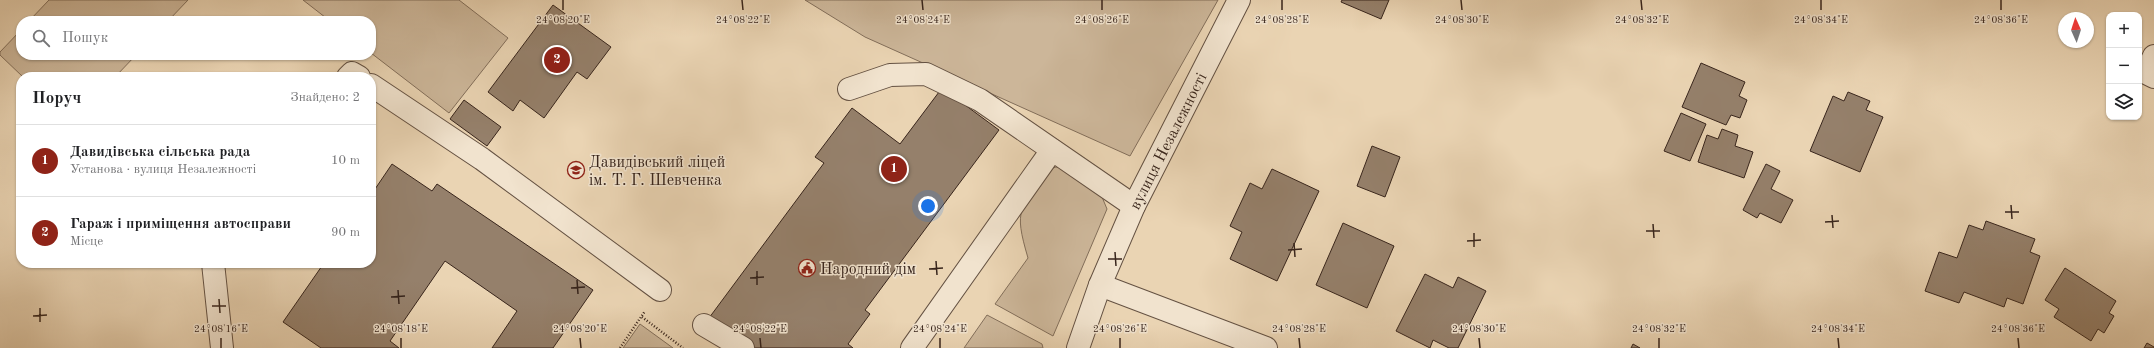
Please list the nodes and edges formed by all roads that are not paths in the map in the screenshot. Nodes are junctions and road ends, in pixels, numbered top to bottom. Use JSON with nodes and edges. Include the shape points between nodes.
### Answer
{"nodes":[{"id":1,"x":1239,"y":0,"type":"edge"},
{"id":2,"x":2154,"y":56,"type":"edge"},
{"id":3,"x":2154,"y":76,"type":"edge"},
{"id":4,"x":376,"y":88,"type":"edge"},
{"id":5,"x":849,"y":89,"type":"dead end"},
{"id":6,"x":1052,"y":150,"type":"junction"},
{"id":7,"x":1134,"y":206,"type":"junction"},
{"id":8,"x":214,"y":268,"type":"edge"},
{"id":9,"x":1100,"y":285,"type":"junction"},
{"id":10,"x":660,"y":290,"type":"road end"},
{"id":11,"x":704,"y":325,"type":"dead end"},
{"id":12,"x":222,"y":348,"type":"edge"},
{"id":13,"x":743,"y":348,"type":"edge"},
{"id":14,"x":912,"y":348,"type":"edge"},
{"id":15,"x":1078,"y":348,"type":"edge"},
{"id":16,"x":1266,"y":348,"type":"edge"}],
"edges":[{"from":1,"to":7,"type":"street","name":"вулиця Незалежності"},
{"from":2,"to":3,"type":"street","via":[[2146,72]]},
{"from":4,"to":10,"type":"street","via":[[482,159]]},
{"from":5,"to":6,"type":"street","via":[[890,75],[926,74],[980,100]]},
{"from":6,"to":7,"type":"street"},
{"from":6,"to":14,"type":"street"},
{"from":7,"to":9,"type":"street","name":"вулиця Незалежності"},
{"from":8,"to":12,"type":"street"},
{"from":9,"to":15,"type":"street","name":"вулиця Незалежності"},
{"from":9,"to":16,"type":"street"},
{"from":11,"to":13,"type":"street"}]}
